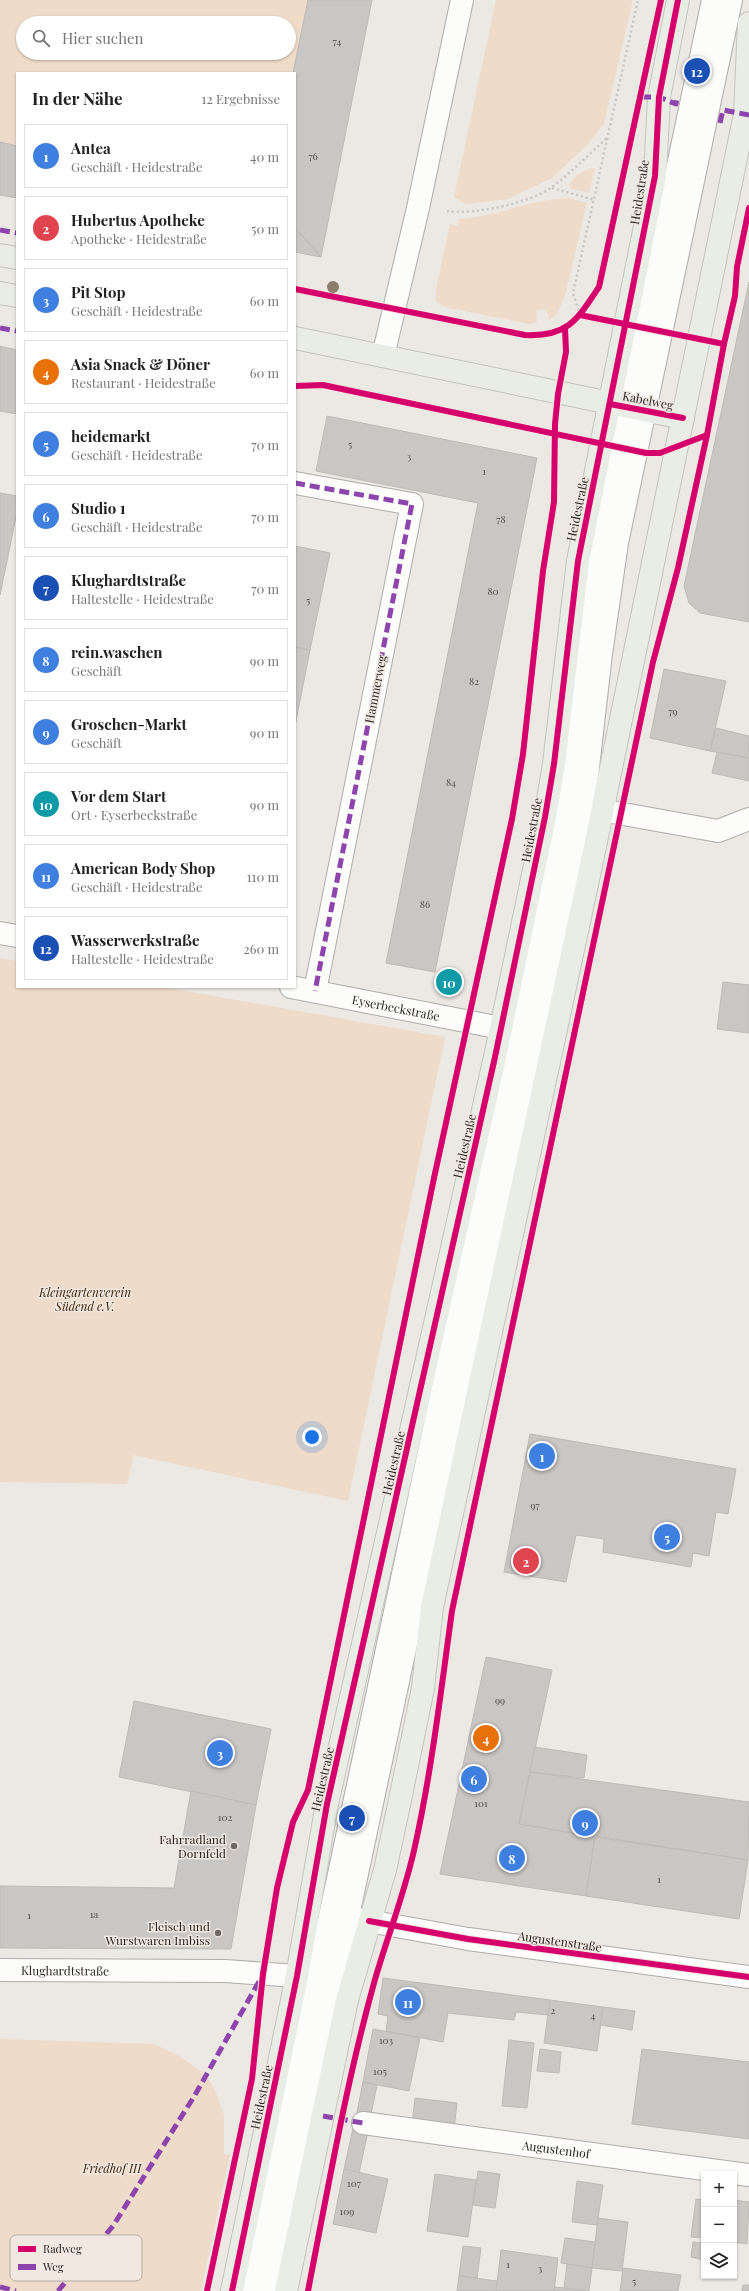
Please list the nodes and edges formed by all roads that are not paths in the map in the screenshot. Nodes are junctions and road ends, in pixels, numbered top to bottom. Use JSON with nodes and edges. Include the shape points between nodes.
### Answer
{"nodes":[{"id":1,"x":462,"y":0,"type":"edge"},
{"id":2,"x":678,"y":0,"type":"edge"},
{"id":3,"x":713,"y":0,"type":"edge"},
{"id":4,"x":731,"y":0,"type":"edge"},
{"id":5,"x":749,"y":23,"type":"edge"},
{"id":6,"x":0,"y":255,"type":"edge"},
{"id":7,"x":16,"y":258,"type":"edge"},
{"id":8,"x":0,"y":292,"type":"edge"},
{"id":9,"x":16,"y":296,"type":"edge"},
{"id":10,"x":296,"y":338,"type":"edge"},
{"id":11,"x":383,"y":356,"type":"junction"},
{"id":12,"x":628,"y":407,"type":"junction"},
{"id":13,"x":683,"y":418,"type":"junction"},
{"id":14,"x":296,"y":484,"type":"edge"},
{"id":15,"x":601,"y":810,"type":"junction"},
{"id":16,"x":749,"y":819,"type":"edge"},
{"id":17,"x":0,"y":933,"type":"edge"},
{"id":18,"x":16,"y":936,"type":"edge"},
{"id":19,"x":296,"y":988,"type":"edge"},
{"id":20,"x":314,"y":991,"type":"junction"},
{"id":21,"x":502,"y":1028,"type":"junction"},
{"id":22,"x":307,"y":1910,"type":"junction"},
{"id":23,"x":339,"y":1916,"type":"junction"},
{"id":24,"x":369,"y":1921,"type":"junction"},
{"id":25,"x":0,"y":1970,"type":"edge"},
{"id":26,"x":297,"y":1976,"type":"junction"},
{"id":27,"x":749,"y":1977,"type":"edge"},
{"id":28,"x":363,"y":2123,"type":"dead end"},
{"id":29,"x":749,"y":2175,"type":"edge"},
{"id":30,"x":232,"y":2291,"type":"edge"},
{"id":31,"x":250,"y":2291,"type":"edge"},
{"id":32,"x":268,"y":2291,"type":"edge"},
{"id":33,"x":286,"y":2291,"type":"edge"}],
"edges":[{"from":1,"to":11,"type":"street","via":[[418,208]]},
{"from":2,"to":12,"type":"main road","name":"Heidestraße","via":[[658,97],[655,176]]},
{"from":3,"to":12,"type":"street"},
{"from":4,"to":12,"type":"street","via":[[661,330]]},
{"from":5,"to":13,"type":"main road","via":[[745,114]]},
{"from":6,"to":7,"type":"main road"},
{"from":8,"to":9,"type":"main road"},
{"from":10,"to":11,"type":"main road","name":"Kabelweg"},
{"from":11,"to":12,"type":"main road","name":"Kabelweg"},
{"from":12,"to":13,"type":"main road","name":"Kabelweg"},
{"from":12,"to":21,"type":"main road","name":"Heidestraße","via":[[578,561],[560,718],[545,817]]},
{"from":12,"to":23,"type":"street","via":[[617,543],[587,776],[572,865]]},
{"from":13,"to":15,"type":"main road"},
{"from":14,"to":20,"type":"street","name":"Hammerweg","via":[[412,504]]},
{"from":15,"to":16,"type":"street","via":[[718,831]]},
{"from":15,"to":24,"type":"main road","via":[[432,1607],[423,1688],[400,1800],[385,1870]]},
{"from":17,"to":18,"type":"street"},
{"from":19,"to":20,"type":"street","name":"Eyserbeckstraße"},
{"from":20,"to":21,"type":"street","name":"Eyserbeckstraße"},
{"from":21,"to":22,"type":"main road","name":"Heidestraße","via":[[327,1804]]},
{"from":22,"to":23,"type":"street"},
{"from":22,"to":26,"type":"main road","name":"Heidestraße"},
{"from":23,"to":24,"type":"street"},
{"from":23,"to":31,"type":"street"},
{"from":23,"to":32,"type":"street"},
{"from":24,"to":27,"type":"street","name":"Augustenstraße","via":[[468,1939]]},
{"from":24,"to":33,"type":"main road","via":[[347,2000]]},
{"from":25,"to":26,"type":"street","name":"Klughardtstraße","via":[[226,1972]]},
{"from":26,"to":30,"type":"main road","name":"Heidestraße"},
{"from":28,"to":29,"type":"street","name":"Augustenhof"}]}
